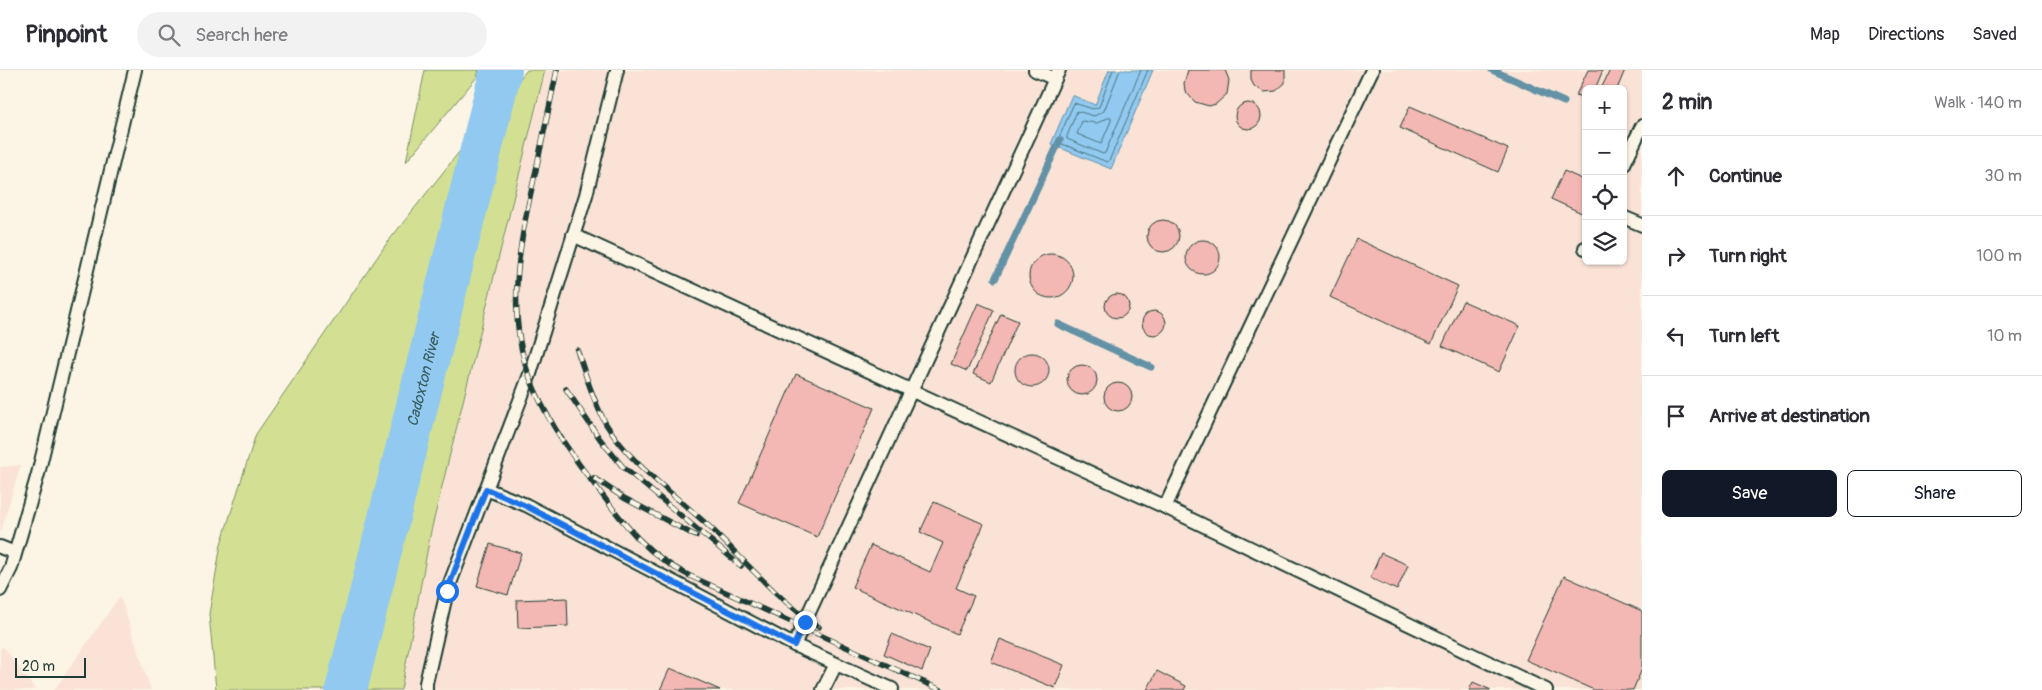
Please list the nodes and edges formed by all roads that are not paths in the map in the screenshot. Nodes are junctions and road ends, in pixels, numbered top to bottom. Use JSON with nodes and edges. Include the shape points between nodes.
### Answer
{"nodes":[{"id":1,"x":135,"y":70,"type":"edge"},
{"id":2,"x":617,"y":70,"type":"edge"},
{"id":3,"x":1035,"y":70,"type":"edge"},
{"id":4,"x":1372,"y":70,"type":"edge"},
{"id":5,"x":1057,"y":75,"type":"edge"},
{"id":6,"x":1642,"y":126,"type":"edge"},
{"id":7,"x":1627,"y":158,"type":"edge"},
{"id":8,"x":1627,"y":219,"type":"edge"},
{"id":9,"x":1642,"y":225,"type":"edge"},
{"id":10,"x":573,"y":235,"type":"junction"},
{"id":11,"x":910,"y":390,"type":"junction"},
{"id":12,"x":486,"y":489,"type":"junction"},
{"id":13,"x":1165,"y":507,"type":"junction"},
{"id":14,"x":0,"y":547,"type":"edge"},
{"id":15,"x":15,"y":553,"type":"junction"},
{"id":16,"x":0,"y":590,"type":"edge"},
{"id":17,"x":794,"y":645,"type":"junction"},
{"id":18,"x":836,"y":664,"type":"junction"},
{"id":19,"x":892,"y":689,"type":"edge"},
{"id":20,"x":426,"y":690,"type":"edge"},
{"id":21,"x":823,"y":690,"type":"edge"},
{"id":22,"x":1546,"y":690,"type":"edge"}],
"edges":[{"from":1,"to":15,"type":"lane","via":[[38,474]]},
{"from":2,"to":10,"type":"lane"},
{"from":3,"to":5,"type":"lane"},
{"from":4,"to":13,"type":"lane"},
{"from":5,"to":11,"type":"lane"},
{"from":6,"to":7,"type":"lane"},
{"from":8,"to":9,"type":"lane"},
{"from":10,"to":11,"type":"lane"},
{"from":10,"to":12,"type":"lane","via":[[529,377]]},
{"from":11,"to":13,"type":"lane"},
{"from":11,"to":17,"type":"lane"},
{"from":12,"to":17,"type":"lane","via":[[526,506]]},
{"from":12,"to":20,"type":"lane","via":[[447,591]]},
{"from":13,"to":22,"type":"lane"},
{"from":14,"to":15,"type":"lane"},
{"from":15,"to":16,"type":"lane"},
{"from":17,"to":18,"type":"lane"},
{"from":18,"to":19,"type":"lane"},
{"from":18,"to":21,"type":"lane"}]}
